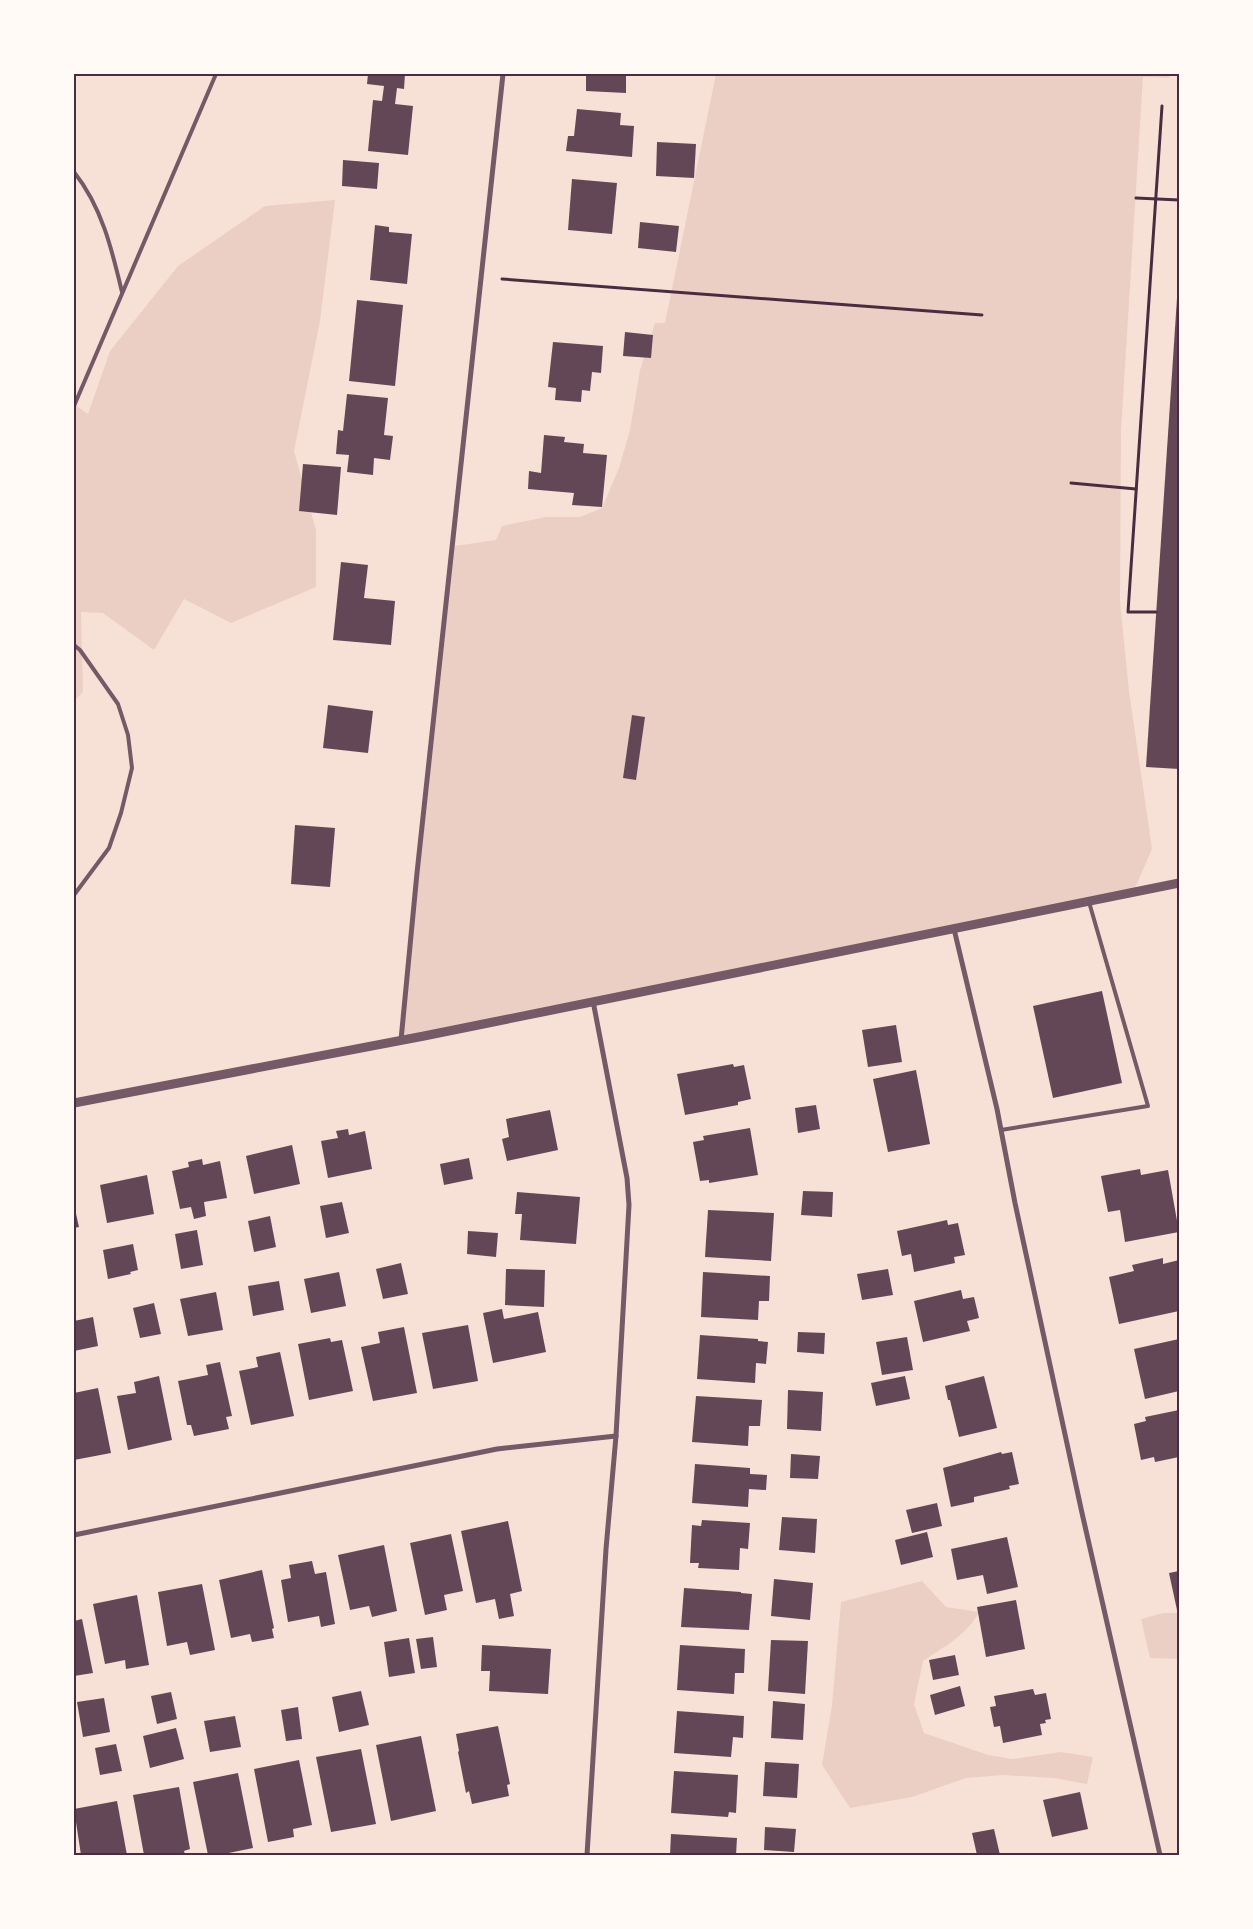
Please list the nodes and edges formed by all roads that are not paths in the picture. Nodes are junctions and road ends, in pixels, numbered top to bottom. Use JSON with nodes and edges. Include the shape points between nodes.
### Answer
{"nodes":[{"id":1,"x":216,"y":74,"type":"edge"},
{"id":2,"x":503,"y":74,"type":"edge"},
{"id":3,"x":74,"y":172,"type":"edge"},
{"id":4,"x":122,"y":292,"type":"junction"},
{"id":5,"x":74,"y":406,"type":"edge"},
{"id":6,"x":74,"y":645,"type":"edge"},
{"id":7,"x":1179,"y":883,"type":"edge"},
{"id":8,"x":74,"y":895,"type":"edge"},
{"id":9,"x":1089,"y":902,"type":"junction"},
{"id":10,"x":954,"y":929,"type":"junction"},
{"id":11,"x":593,"y":1001,"type":"junction"},
{"id":12,"x":401,"y":1040,"type":"junction"},
{"id":13,"x":74,"y":1104,"type":"edge"},
{"id":14,"x":1001,"y":1130,"type":"junction"},
{"id":15,"x":616,"y":1436,"type":"junction"},
{"id":16,"x":74,"y":1535,"type":"edge"},
{"id":17,"x":587,"y":1855,"type":"edge"},
{"id":18,"x":1160,"y":1855,"type":"edge"}],
"edges":[{"from":1,"to":4,"type":"lane"},
{"from":2,"to":12,"type":"street"},
{"from":3,"to":4,"type":"lane","via":[[86,187],[109,237]]},
{"from":4,"to":5,"type":"lane"},
{"from":6,"to":8,"type":"lane","via":[[118,704],[128,734],[132,768],[109,848]]},
{"from":7,"to":9,"type":"street"},
{"from":9,"to":10,"type":"street"},
{"from":9,"to":14,"type":"lane","via":[[1148,1106]]},
{"from":10,"to":11,"type":"street"},
{"from":10,"to":14,"type":"street"},
{"from":11,"to":12,"type":"street"},
{"from":11,"to":15,"type":"street","via":[[629,1199]]},
{"from":12,"to":13,"type":"street"},
{"from":14,"to":18,"type":"street"},
{"from":15,"to":16,"type":"street","via":[[497,1449]]},
{"from":15,"to":17,"type":"street"}]}
